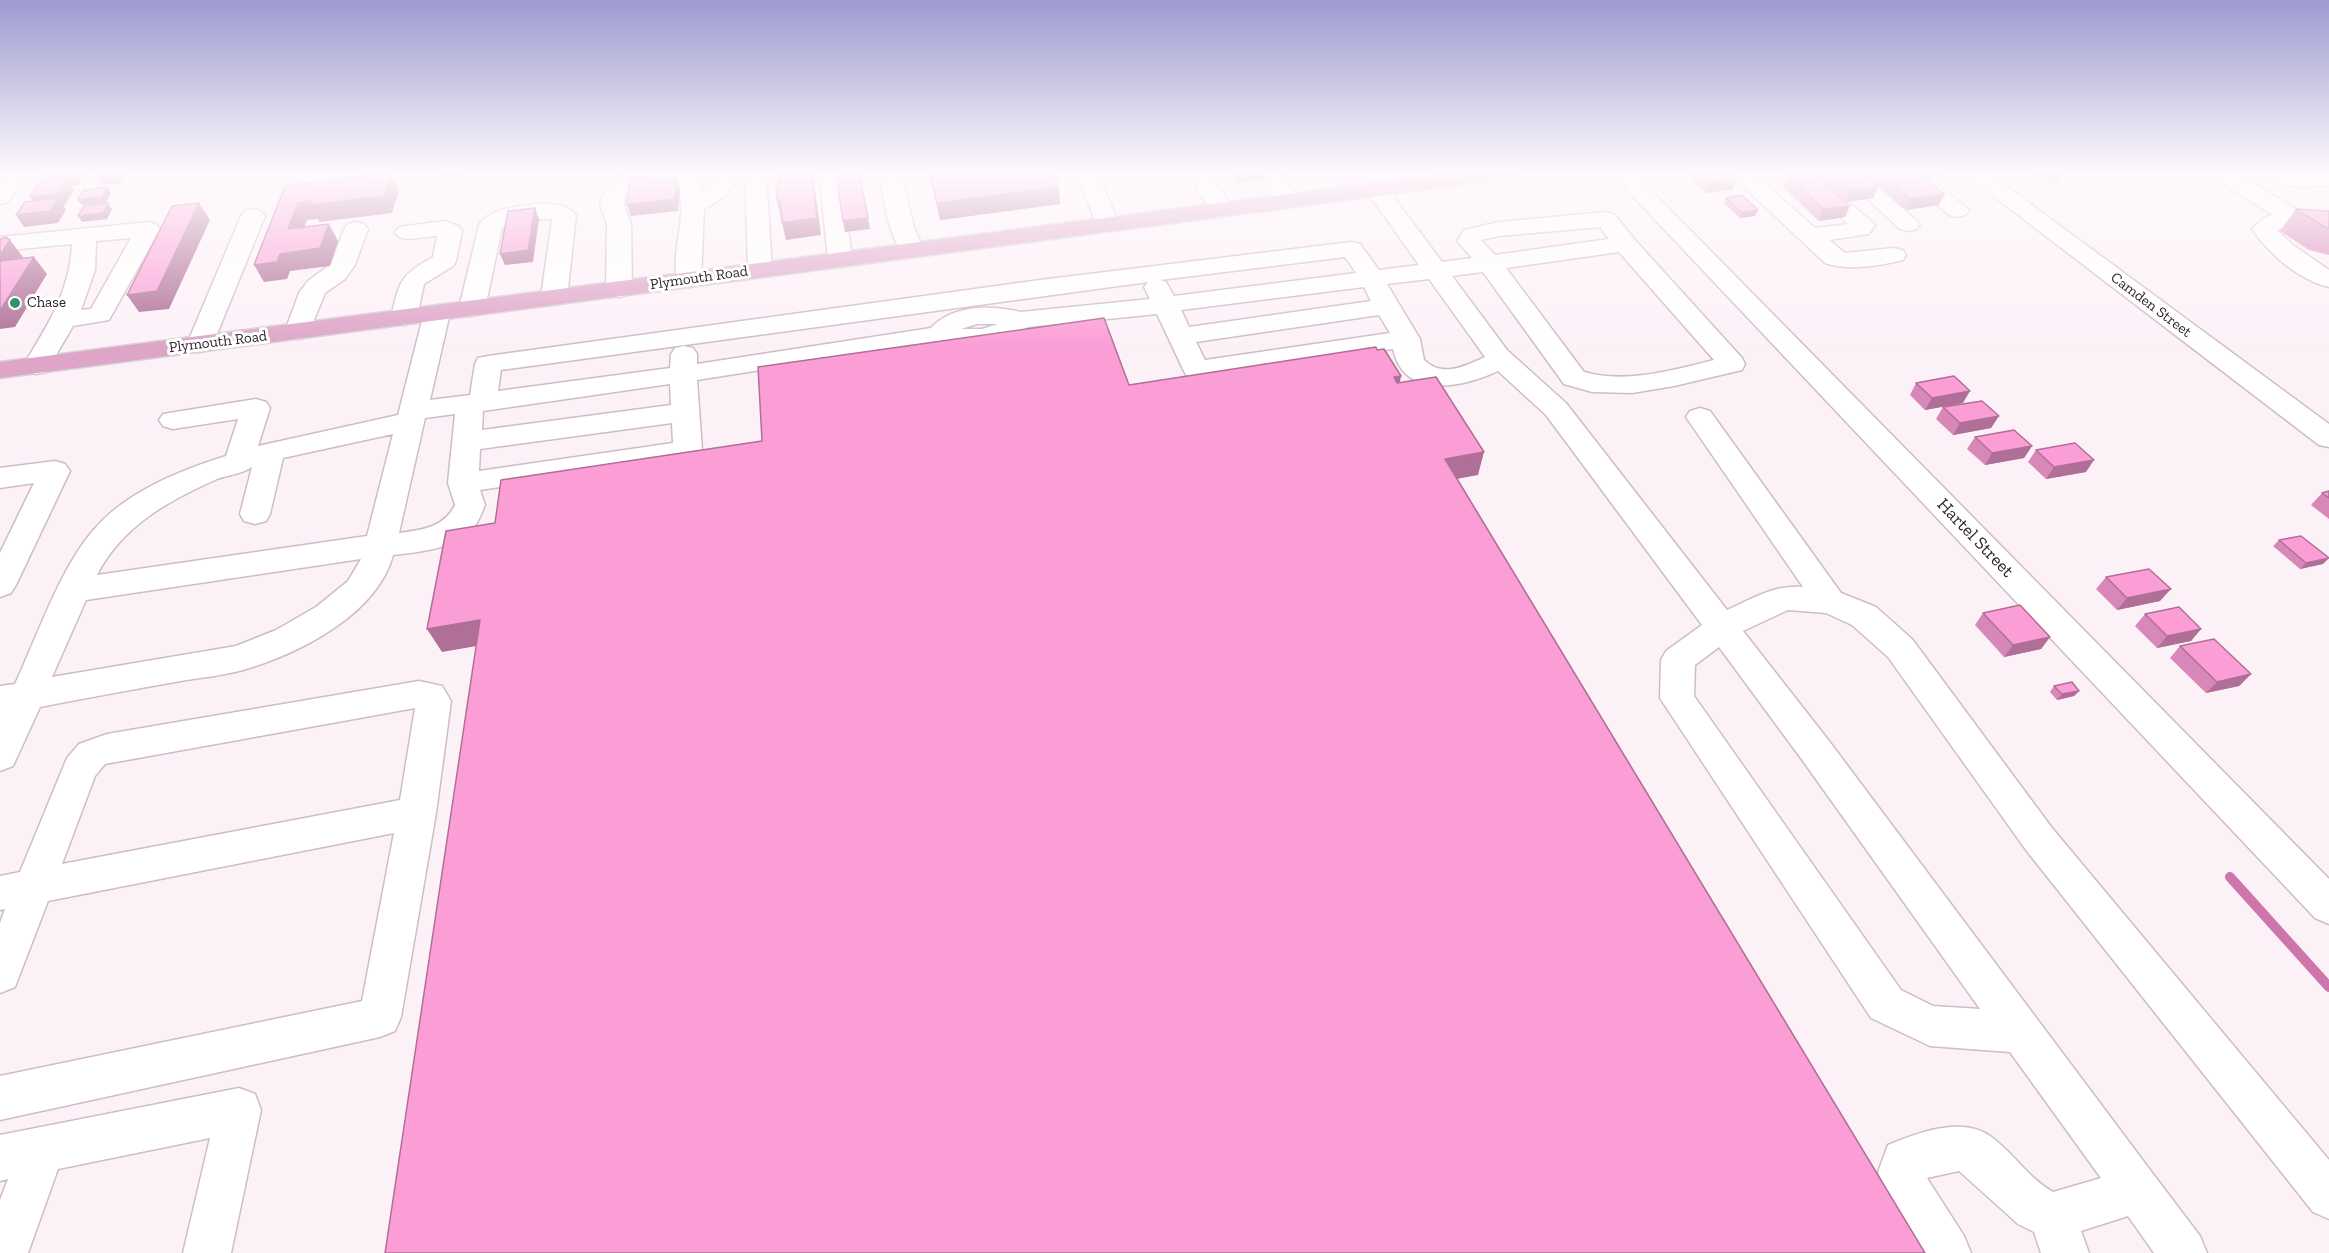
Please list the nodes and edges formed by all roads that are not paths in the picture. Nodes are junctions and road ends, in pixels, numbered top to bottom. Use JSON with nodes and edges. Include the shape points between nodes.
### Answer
{"nodes":[{"id":1,"x":135,"y":230,"type":"edge"},
{"id":2,"x":147,"y":230,"type":"edge"},
{"id":3,"x":247,"y":230,"type":"edge"},
{"id":4,"x":355,"y":230,"type":"edge"},
{"id":5,"x":421,"y":230,"type":"edge"},
{"id":6,"x":449,"y":230,"type":"edge"},
{"id":7,"x":490,"y":230,"type":"edge"},
{"id":8,"x":562,"y":230,"type":"edge"},
{"id":9,"x":619,"y":230,"type":"edge"},
{"id":10,"x":690,"y":230,"type":"edge"},
{"id":11,"x":758,"y":230,"type":"edge"},
{"id":12,"x":837,"y":230,"type":"edge"},
{"id":13,"x":903,"y":230,"type":"edge"},
{"id":14,"x":1058,"y":230,"type":"edge"},
{"id":15,"x":1415,"y":230,"type":"edge"},
{"id":16,"x":1492,"y":230,"type":"edge"},
{"id":17,"x":1615,"y":230,"type":"edge"},
{"id":18,"x":1677,"y":230,"type":"edge"},
{"id":19,"x":1803,"y":230,"type":"edge"},
{"id":20,"x":1850,"y":230,"type":"edge"},
{"id":21,"x":2055,"y":230,"type":"edge"},
{"id":22,"x":2265,"y":230,"type":"edge"},
{"id":23,"x":407,"y":232,"type":"dead end"},
{"id":24,"x":84,"y":236,"type":"junction"},
{"id":25,"x":1809,"y":236,"type":"junction"},
{"id":26,"x":0,"y":244,"type":"edge"},
{"id":27,"x":1625,"y":244,"type":"junction"},
{"id":28,"x":912,"y":250,"type":"junction"},
{"id":29,"x":1894,"y":255,"type":"dead end"},
{"id":30,"x":840,"y":260,"type":"junction"},
{"id":31,"x":1490,"y":264,"type":"junction"},
{"id":32,"x":760,"y":270,"type":"junction"},
{"id":33,"x":1437,"y":271,"type":"junction"},
{"id":34,"x":1151,"y":274,"type":"junction"},
{"id":35,"x":1372,"y":278,"type":"junction"},
{"id":36,"x":689,"y":280,"type":"junction"},
{"id":37,"x":2329,"y":280,"type":"edge"},
{"id":38,"x":619,"y":289,"type":"junction"},
{"id":39,"x":554,"y":297,"type":"junction"},
{"id":40,"x":1166,"y":305,"type":"junction"},
{"id":41,"x":1386,"y":306,"type":"junction"},
{"id":42,"x":472,"y":308,"type":"junction"},
{"id":43,"x":437,"y":313,"type":"junction"},
{"id":44,"x":404,"y":317,"type":"junction"},
{"id":45,"x":64,"y":320,"type":"junction"},
{"id":46,"x":298,"y":331,"type":"junction"},
{"id":47,"x":1180,"y":336,"type":"junction"},
{"id":48,"x":686,"y":337,"type":"junction"},
{"id":49,"x":1407,"y":339,"type":"junction"},
{"id":50,"x":200,"y":344,"type":"junction"},
{"id":51,"x":1502,"y":360,"type":"junction"},
{"id":52,"x":36,"y":366,"type":"junction"},
{"id":53,"x":0,"y":370,"type":"edge"},
{"id":54,"x":683,"y":375,"type":"junction"},
{"id":55,"x":476,"y":403,"type":"junction"},
{"id":56,"x":686,"y":412,"type":"junction"},
{"id":57,"x":411,"y":416,"type":"junction"},
{"id":58,"x":1700,"y":417,"type":"dead end"},
{"id":59,"x":2318,"y":418,"type":"edge"},
{"id":60,"x":173,"y":420,"type":"dead end"},
{"id":61,"x":2329,"y":438,"type":"edge"},
{"id":62,"x":468,"y":441,"type":"junction"},
{"id":63,"x":270,"y":454,"type":"junction"},
{"id":64,"x":238,"y":463,"type":"junction"},
{"id":65,"x":0,"y":478,"type":"edge"},
{"id":66,"x":463,"y":483,"type":"junction"},
{"id":67,"x":255,"y":513,"type":"dead end"},
{"id":68,"x":380,"y":547,"type":"junction"},
{"id":69,"x":0,"y":585,"type":"edge"},
{"id":70,"x":75,"y":590,"type":"junction"},
{"id":71,"x":1830,"y":601,"type":"junction"},
{"id":72,"x":1722,"y":627,"type":"junction"},
{"id":73,"x":13,"y":698,"type":"edge"},
{"id":74,"x":0,"y":756,"type":"edge"},
{"id":75,"x":417,"y":813,"type":"junction"},
{"id":76,"x":17,"y":890,"type":"edge"},
{"id":77,"x":2329,"y":906,"type":"edge"},
{"id":78,"x":0,"y":974,"type":"edge"},
{"id":79,"x":2022,"y":1032,"type":"junction"},
{"id":80,"x":0,"y":1098,"type":"edge"},
{"id":81,"x":21,"y":1153,"type":"edge"},
{"id":82,"x":2137,"y":1190,"type":"junction"},
{"id":83,"x":2329,"y":1196,"type":"edge"},
{"id":84,"x":2058,"y":1235,"type":"edge"},
{"id":85,"x":4,"y":1253,"type":"edge"},
{"id":86,"x":207,"y":1253,"type":"edge"},
{"id":87,"x":1947,"y":1253,"type":"edge"},
{"id":88,"x":2183,"y":1253,"type":"edge"}],
"edges":[{"from":1,"to":24,"type":"street"},
{"from":2,"to":45,"type":"street","via":[[100,315]]},
{"from":3,"to":50,"type":"street"},
{"from":4,"to":46,"type":"street","via":[[343,265],[312,293]]},
{"from":5,"to":23,"type":"street"},
{"from":6,"to":44,"type":"street","via":[[444,261],[412,283]]},
{"from":7,"to":42,"type":"street"},
{"from":8,"to":39,"type":"street"},
{"from":9,"to":38,"type":"street"},
{"from":10,"to":36,"type":"street"},
{"from":11,"to":32,"type":"street"},
{"from":12,"to":30,"type":"street"},
{"from":13,"to":28,"type":"street"},
{"from":14,"to":28,"type":"main road","name":"Plymouth Road"},
{"from":15,"to":33,"type":"street"},
{"from":16,"to":31,"type":"street","via":[[1472,235],[1469,241]]},
{"from":17,"to":27,"type":"street"},
{"from":18,"to":77,"type":"street","name":"Hartel Street"},
{"from":19,"to":25,"type":"street"},
{"from":20,"to":25,"type":"street"},
{"from":21,"to":59,"type":"street","name":"Camden Street"},
{"from":22,"to":37,"type":"street","via":[[2268,237]]},
{"from":24,"to":26,"type":"street"},
{"from":24,"to":45,"type":"street","via":[[83,270]]},
{"from":25,"to":29,"type":"street","via":[[1843,261]]},
{"from":27,"to":31,"type":"street"},
{"from":27,"to":31,"type":"street","via":[[1732,364],[1628,385],[1587,384],[1574,378]]},
{"from":28,"to":30,"type":"main road","name":"Plymouth Road"},
{"from":30,"to":32,"type":"main road","name":"Plymouth Road"},
{"from":31,"to":33,"type":"street"},
{"from":32,"to":36,"type":"main road","name":"Plymouth Road"},
{"from":33,"to":35,"type":"street"},
{"from":33,"to":51,"type":"street"},
{"from":34,"to":35,"type":"street","via":[[1351,249]]},
{"from":34,"to":40,"type":"street"},
{"from":34,"to":48,"type":"street"},
{"from":35,"to":40,"type":"street"},
{"from":35,"to":41,"type":"street"},
{"from":36,"to":38,"type":"main road","name":"Plymouth Road"},
{"from":38,"to":39,"type":"main road","name":"Plymouth Road"},
{"from":39,"to":42,"type":"main road","name":"Plymouth Road"},
{"from":40,"to":47,"type":"street"},
{"from":40,"to":54,"type":"street","via":[[1021,320],[1007,316],[964,319],[946,324],[939,333]]},
{"from":41,"to":47,"type":"street"},
{"from":41,"to":49,"type":"street"},
{"from":42,"to":43,"type":"main road","name":"Plymouth Road"},
{"from":43,"to":44,"type":"main road","name":"Plymouth Road"},
{"from":43,"to":57,"type":"street"},
{"from":44,"to":46,"type":"main road","name":"Plymouth Road"},
{"from":45,"to":52,"type":"street"},
{"from":46,"to":50,"type":"main road","name":"Plymouth Road"},
{"from":47,"to":49,"type":"street","via":[[1196,369]]},
{"from":48,"to":54,"type":"street"},
{"from":48,"to":55,"type":"street","via":[[488,364]]},
{"from":49,"to":51,"type":"street","via":[[1405,350],[1410,364],[1425,374],[1454,378]]},
{"from":50,"to":52,"type":"main road","name":"Plymouth Road"},
{"from":51,"to":72,"type":"street","via":[[1556,408]]},
{"from":52,"to":53,"type":"main road","name":"Plymouth Road"},
{"from":54,"to":55,"type":"street"},
{"from":54,"to":56,"type":"street"},
{"from":55,"to":57,"type":"street"},
{"from":55,"to":62,"type":"street"},
{"from":56,"to":62,"type":"street"},
{"from":56,"to":66,"type":"street","via":[[688,450]]},
{"from":57,"to":63,"type":"street"},
{"from":57,"to":68,"type":"street"},
{"from":58,"to":71,"type":"street"},
{"from":59,"to":61,"type":"street","name":"Camden Street"},
{"from":60,"to":64,"type":"street","via":[[256,408]]},
{"from":62,"to":66,"type":"street"},
{"from":63,"to":64,"type":"street"},
{"from":63,"to":67,"type":"street"},
{"from":64,"to":70,"type":"street","via":[[197,476],[151,499],[110,532],[88,562]]},
{"from":65,"to":69,"type":"street","via":[[55,471]]},
{"from":66,"to":68,"type":"street","via":[[470,505],[463,520],[447,533]]},
{"from":68,"to":70,"type":"street"},
{"from":68,"to":73,"type":"street","via":[[374,568],[359,589],[328,616],[288,639],[240,658]]},
{"from":70,"to":73,"type":"street"},
{"from":71,"to":72,"type":"street","via":[[1784,598]]},
{"from":71,"to":83,"type":"street","via":[[1864,616],[1899,648],[2039,839]]},
{"from":72,"to":79,"type":"street"},
{"from":72,"to":79,"type":"street","via":[[1678,660],[1677,698],[1886,1004],[1930,1026]]},
{"from":73,"to":74,"type":"street"},
{"from":75,"to":76,"type":"street"},
{"from":75,"to":76,"type":"street","via":[[434,701],[430,696],[419,694],[107,748],[92,754],[80,768]]},
{"from":75,"to":80,"type":"street","via":[[380,1017]]},
{"from":76,"to":78,"type":"street"},
{"from":79,"to":82,"type":"street"},
{"from":81,"to":85,"type":"street"},
{"from":81,"to":86,"type":"street","via":[[239,1110]]},
{"from":82,"to":84,"type":"street"},
{"from":82,"to":88,"type":"street"},
{"from":84,"to":87,"type":"street","via":[[1974,1152],[1959,1148],[1904,1161],[1901,1172],[1908,1191]]}]}
